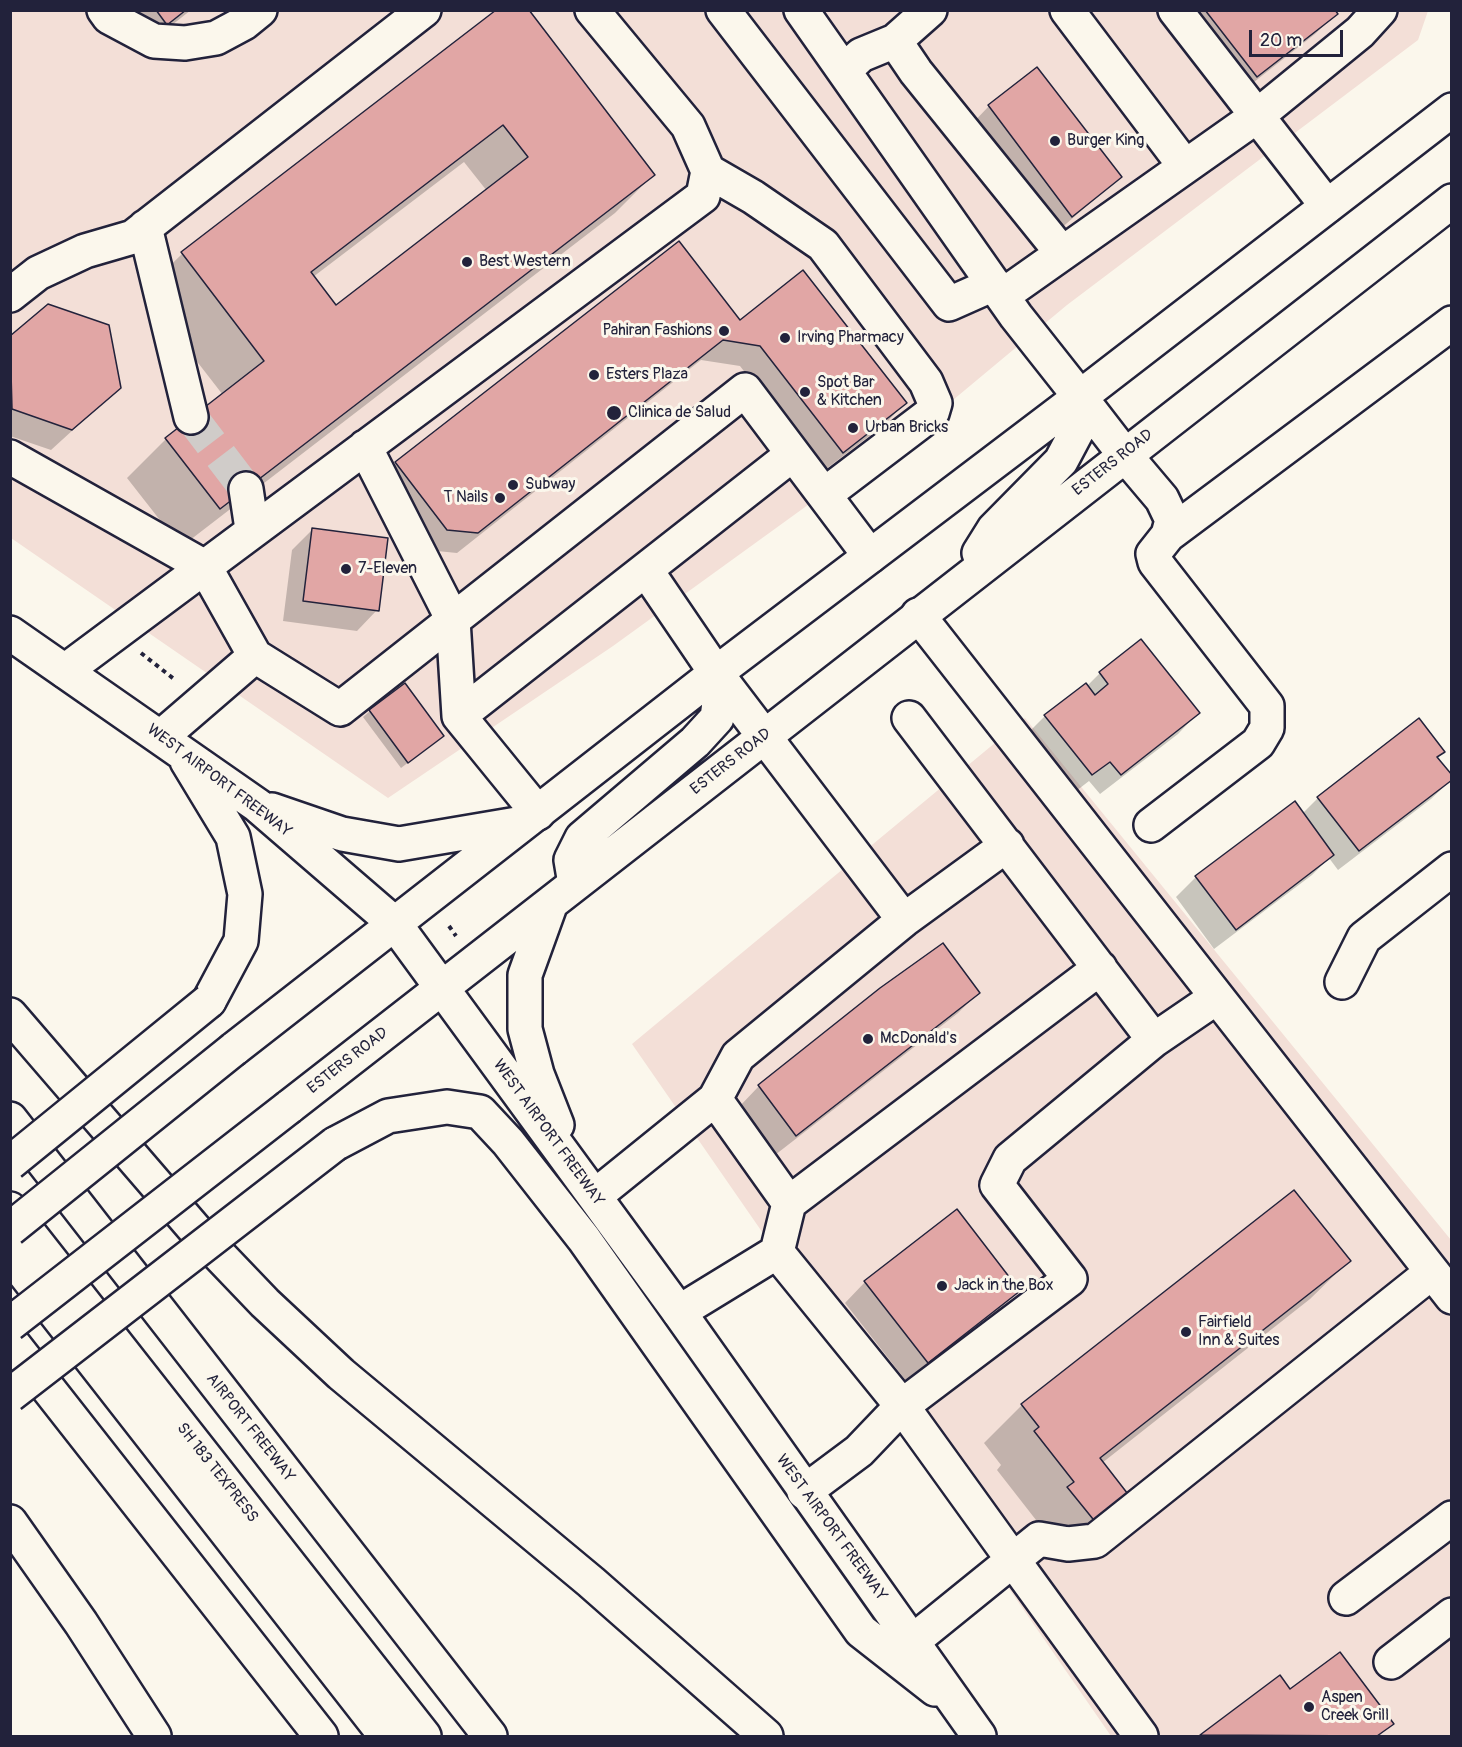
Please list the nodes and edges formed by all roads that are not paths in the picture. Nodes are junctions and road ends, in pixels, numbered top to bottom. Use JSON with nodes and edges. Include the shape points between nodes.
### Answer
{"nodes":[{"id":1,"x":104,"y":10,"type":"edge"},
{"id":2,"x":260,"y":10,"type":"edge"},
{"id":3,"x":424,"y":10,"type":"edge"},
{"id":4,"x":592,"y":10,"type":"edge"},
{"id":5,"x":723,"y":10,"type":"edge"},
{"id":6,"x":801,"y":10,"type":"edge"},
{"id":7,"x":930,"y":10,"type":"edge"},
{"id":8,"x":1067,"y":10,"type":"edge"},
{"id":9,"x":1175,"y":10,"type":"edge"},
{"id":10,"x":1380,"y":10,"type":"edge"},
{"id":11,"x":895,"y":40,"type":"junction"},
{"id":12,"x":844,"y":71,"type":"junction"},
{"id":13,"x":1452,"y":110,"type":"edge"},
{"id":14,"x":1257,"y":116,"type":"junction"},
{"id":15,"x":1184,"y":165,"type":"junction"},
{"id":16,"x":708,"y":171,"type":"junction"},
{"id":17,"x":1452,"y":201,"type":"edge"},
{"id":18,"x":1327,"y":206,"type":"junction"},
{"id":19,"x":146,"y":227,"type":"junction"},
{"id":20,"x":1062,"y":253,"type":"junction"},
{"id":21,"x":998,"y":290,"type":"junction"},
{"id":22,"x":10,"y":296,"type":"edge"},
{"id":23,"x":1452,"y":323,"type":"edge"},
{"id":24,"x":1080,"y":397,"type":"junction"},
{"id":25,"x":191,"y":417,"type":"tunnel mouth"},
{"id":26,"x":366,"y":447,"type":"junction"},
{"id":27,"x":794,"y":454,"type":"junction"},
{"id":28,"x":1124,"y":454,"type":"junction"},
{"id":29,"x":10,"y":457,"type":"edge"},
{"id":30,"x":246,"y":489,"type":"tunnel mouth"},
{"id":31,"x":824,"y":495,"type":"junction"},
{"id":32,"x":252,"y":529,"type":"junction"},
{"id":33,"x":1168,"y":535,"type":"junction"},
{"id":34,"x":870,"y":556,"type":"junction"},
{"id":35,"x":205,"y":567,"type":"junction"},
{"id":36,"x":646,"y":570,"type":"junction"},
{"id":37,"x":960,"y":582,"type":"junction"},
{"id":38,"x":918,"y":615,"type":"junction"},
{"id":39,"x":453,"y":620,"type":"junction"},
{"id":40,"x":10,"y":633,"type":"edge"},
{"id":41,"x":255,"y":656,"type":"junction"},
{"id":42,"x":65,"y":671,"type":"junction"},
{"id":43,"x":716,"y":673,"type":"junction"},
{"id":44,"x":459,"y":716,"type":"junction"},
{"id":45,"x":909,"y":718,"type":"dead end"},
{"id":46,"x":764,"y":736,"type":"junction"},
{"id":47,"x":170,"y":743,"type":"junction"},
{"id":48,"x":257,"y":805,"type":"junction"},
{"id":49,"x":533,"y":818,"type":"junction"},
{"id":50,"x":1151,"y":825,"type":"dead end"},
{"id":51,"x":1007,"y":845,"type":"junction"},
{"id":52,"x":1452,"y":869,"type":"edge"},
{"id":53,"x":563,"y":893,"type":"junction"},
{"id":54,"x":904,"y":920,"type":"junction"},
{"id":55,"x":395,"y":924,"type":"junction"},
{"id":56,"x":1100,"y":968,"type":"junction"},
{"id":57,"x":1342,"y":982,"type":"dead end"},
{"id":58,"x":443,"y":988,"type":"junction"},
{"id":59,"x":1217,"y":997,"type":"junction"},
{"id":60,"x":10,"y":1016,"type":"edge"},
{"id":61,"x":1154,"y":1041,"type":"junction"},
{"id":62,"x":715,"y":1099,"type":"junction"},
{"id":63,"x":10,"y":1119,"type":"edge"},
{"id":64,"x":10,"y":1163,"type":"edge"},
{"id":65,"x":572,"y":1166,"type":"junction"},
{"id":66,"x":595,"y":1196,"type":"junction"},
{"id":67,"x":789,"y":1203,"type":"junction"},
{"id":68,"x":10,"y":1209,"type":"edge"},
{"id":69,"x":10,"y":1228,"type":"edge"},
{"id":70,"x":777,"y":1252,"type":"junction"},
{"id":71,"x":10,"y":1255,"type":"edge"},
{"id":72,"x":1442,"y":1285,"type":"edge"},
{"id":73,"x":679,"y":1312,"type":"junction"},
{"id":74,"x":10,"y":1324,"type":"edge"},
{"id":75,"x":10,"y":1340,"type":"edge"},
{"id":76,"x":10,"y":1395,"type":"edge"},
{"id":77,"x":902,"y":1406,"type":"junction"},
{"id":78,"x":804,"y":1492,"type":"junction"},
{"id":79,"x":1452,"y":1518,"type":"edge"},
{"id":80,"x":10,"y":1522,"type":"edge"},
{"id":81,"x":1013,"y":1560,"type":"junction"},
{"id":82,"x":1346,"y":1598,"type":"dead end"},
{"id":83,"x":1452,"y":1615,"type":"edge"},
{"id":84,"x":913,"y":1641,"type":"junction"},
{"id":85,"x":1391,"y":1662,"type":"dead end"},
{"id":86,"x":269,"y":1671,"type":"junction"},
{"id":87,"x":439,"y":1672,"type":"junction"},
{"id":88,"x":960,"y":1709,"type":"junction"},
{"id":89,"x":154,"y":1737,"type":"edge"},
{"id":90,"x":302,"y":1737,"type":"edge"},
{"id":91,"x":321,"y":1737,"type":"edge"},
{"id":92,"x":386,"y":1737,"type":"edge"},
{"id":93,"x":424,"y":1737,"type":"edge"},
{"id":94,"x":490,"y":1737,"type":"edge"},
{"id":95,"x":508,"y":1737,"type":"edge"},
{"id":96,"x":766,"y":1737,"type":"edge"},
{"id":97,"x":979,"y":1737,"type":"edge"},
{"id":98,"x":1141,"y":1737,"type":"edge"}],
"edges":[{"from":1,"to":2,"type":"main road","via":[[154,40],[185,43],[216,38]]},
{"from":3,"to":19,"type":"main road"},
{"from":4,"to":16,"type":"main road","via":[[688,126]]},
{"from":5,"to":21,"type":"main road","via":[[949,304]]},
{"from":6,"to":12,"type":"main road"},
{"from":7,"to":11,"type":"main road"},
{"from":8,"to":15,"type":"main road"},
{"from":9,"to":14,"type":"main road"},
{"from":10,"to":14,"type":"main road","via":[[1360,32]]},
{"from":11,"to":12,"type":"main road","via":[[861,56]]},
{"from":11,"to":20,"type":"main road","via":[[916,72]]},
{"from":12,"to":21,"type":"main road"},
{"from":13,"to":18,"type":"main road"},
{"from":14,"to":15,"type":"main road"},
{"from":14,"to":18,"type":"main road"},
{"from":15,"to":20,"type":"main road"},
{"from":16,"to":26,"type":"main road","via":[[703,196]]},
{"from":16,"to":31,"type":"main road","via":[[824,245],[926,382],[935,403],[932,413]]},
{"from":17,"to":28,"type":"main road","name":"ESTERS ROAD"},
{"from":18,"to":24,"type":"main road"},
{"from":19,"to":22,"type":"main road","via":[[133,237],[86,251],[38,273]]},
{"from":19,"to":25,"type":"main road"},
{"from":20,"to":21,"type":"main road"},
{"from":21,"to":24,"type":"main road"},
{"from":23,"to":33,"type":"main road"},
{"from":24,"to":28,"type":"main road"},
{"from":24,"to":34,"type":"main road"},
{"from":24,"to":37,"type":"main road","via":[[1078,429],[1061,461],[994,529]]},
{"from":26,"to":32,"type":"main road"},
{"from":26,"to":39,"type":"main road"},
{"from":27,"to":31,"type":"main road"},
{"from":27,"to":36,"type":"main road"},
{"from":27,"to":39,"type":"main road","via":[[745,390]]},
{"from":28,"to":33,"type":"main road","via":[[1162,499],[1172,520]]},
{"from":28,"to":37,"type":"main road","name":"ESTERS ROAD"},
{"from":29,"to":35,"type":"main road"},
{"from":30,"to":32,"type":"main road"},
{"from":31,"to":34,"type":"main road"},
{"from":32,"to":35,"type":"main road"},
{"from":33,"to":50,"type":"main road","via":[[1153,554],[1155,562],[1267,706],[1267,728],[1258,743]]},
{"from":34,"to":43,"type":"main road"},
{"from":35,"to":41,"type":"main road"},
{"from":35,"to":42,"type":"main road"},
{"from":36,"to":43,"type":"main road"},
{"from":36,"to":44,"type":"main road"},
{"from":37,"to":38,"type":"main road","name":"ESTERS ROAD"},
{"from":38,"to":46,"type":"main road","name":"ESTERS ROAD"},
{"from":38,"to":59,"type":"main road"},
{"from":39,"to":41,"type":"main road","via":[[340,709]]},
{"from":39,"to":44,"type":"main road"},
{"from":40,"to":42,"type":"main road","name":"WEST AIRPORT FREEWAY"},
{"from":41,"to":47,"type":"main road"},
{"from":42,"to":47,"type":"main road","name":"WEST AIRPORT FREEWAY"},
{"from":43,"to":46,"type":"main road"},
{"from":43,"to":49,"type":"main road"},
{"from":43,"to":53,"type":"main road","via":[[717,718],[695,742],[582,838],[571,860]]},
{"from":44,"to":49,"type":"main road"},
{"from":45,"to":51,"type":"main road"},
{"from":46,"to":53,"type":"main road","name":"ESTERS ROAD"},
{"from":46,"to":54,"type":"main road"},
{"from":47,"to":48,"type":"main road","name":"WEST AIRPORT FREEWAY"},
{"from":47,"to":64,"type":"main road","bridge":true,"via":[[233,837],[245,894],[240,941],[209,1001]]},
{"from":48,"to":49,"type":"main road","via":[[342,834],[399,844]]},
{"from":48,"to":55,"type":"main road","name":"WEST AIRPORT FREEWAY"},
{"from":49,"to":55,"type":"main road"},
{"from":51,"to":54,"type":"main road"},
{"from":51,"to":56,"type":"main road"},
{"from":52,"to":57,"type":"main road","via":[[1364,938]]},
{"from":53,"to":58,"type":"main road","name":"ESTERS ROAD"},
{"from":53,"to":65,"type":"main road","via":[[525,975],[525,1029],[537,1074]]},
{"from":54,"to":62,"type":"main road","via":[[738,1056]]},
{"from":55,"to":58,"type":"main road","name":"WEST AIRPORT FREEWAY"},
{"from":55,"to":69,"type":"main road","bridge":true},
{"from":56,"to":61,"type":"main road"},
{"from":56,"to":67,"type":"main road"},
{"from":58,"to":65,"type":"main road","name":"WEST AIRPORT FREEWAY"},
{"from":58,"to":74,"type":"main road","name":"ESTERS ROAD","bridge":true},
{"from":59,"to":61,"type":"main road"},
{"from":59,"to":72,"type":"main road"},
{"from":60,"to":96,"type":"main road","via":[[198,1233],[265,1303],[341,1374],[591,1582]]},
{"from":61,"to":77,"type":"main road","via":[[1010,1160],[997,1185],[1070,1279]]},
{"from":62,"to":66,"type":"main road"},
{"from":62,"to":67,"type":"main road"},
{"from":63,"to":87,"type":"main road","name":"AIRPORT FREEWAY"},
{"from":65,"to":66,"type":"main road","name":"WEST AIRPORT FREEWAY"},
{"from":66,"to":73,"type":"main road","name":"WEST AIRPORT FREEWAY"},
{"from":67,"to":70,"type":"main road"},
{"from":68,"to":93,"type":"main road","name":"SH 183 TEXPRESS"},
{"from":70,"to":73,"type":"main road"},
{"from":70,"to":77,"type":"main road"},
{"from":71,"to":92,"type":"main road","name":"SH 183 TEXPRESS"},
{"from":72,"to":81,"type":"main road","via":[[1095,1541],[1068,1544],[1039,1539]]},
{"from":73,"to":78,"type":"main road","name":"WEST AIRPORT FREEWAY"},
{"from":75,"to":86,"type":"main road"},
{"from":76,"to":88,"type":"main road","bridge":true,"via":[[336,1144],[388,1116],[447,1107],[480,1112],[584,1239],[861,1631]]},
{"from":77,"to":78,"type":"main road","via":[[859,1451]]},
{"from":77,"to":81,"type":"main road"},
{"from":78,"to":84,"type":"main road","name":"WEST AIRPORT FREEWAY"},
{"from":79,"to":82,"type":"main road"},
{"from":80,"to":89,"type":"main road"},
{"from":81,"to":84,"type":"main road"},
{"from":81,"to":98,"type":"main road"},
{"from":83,"to":85,"type":"main road"},
{"from":84,"to":88,"type":"main road","name":"WEST AIRPORT FREEWAY"},
{"from":86,"to":90,"type":"main road"},
{"from":86,"to":91,"type":"main road"},
{"from":87,"to":94,"type":"main road","name":"AIRPORT FREEWAY"},
{"from":87,"to":95,"type":"main road"},
{"from":88,"to":97,"type":"main road","name":"WEST AIRPORT FREEWAY"}]}
